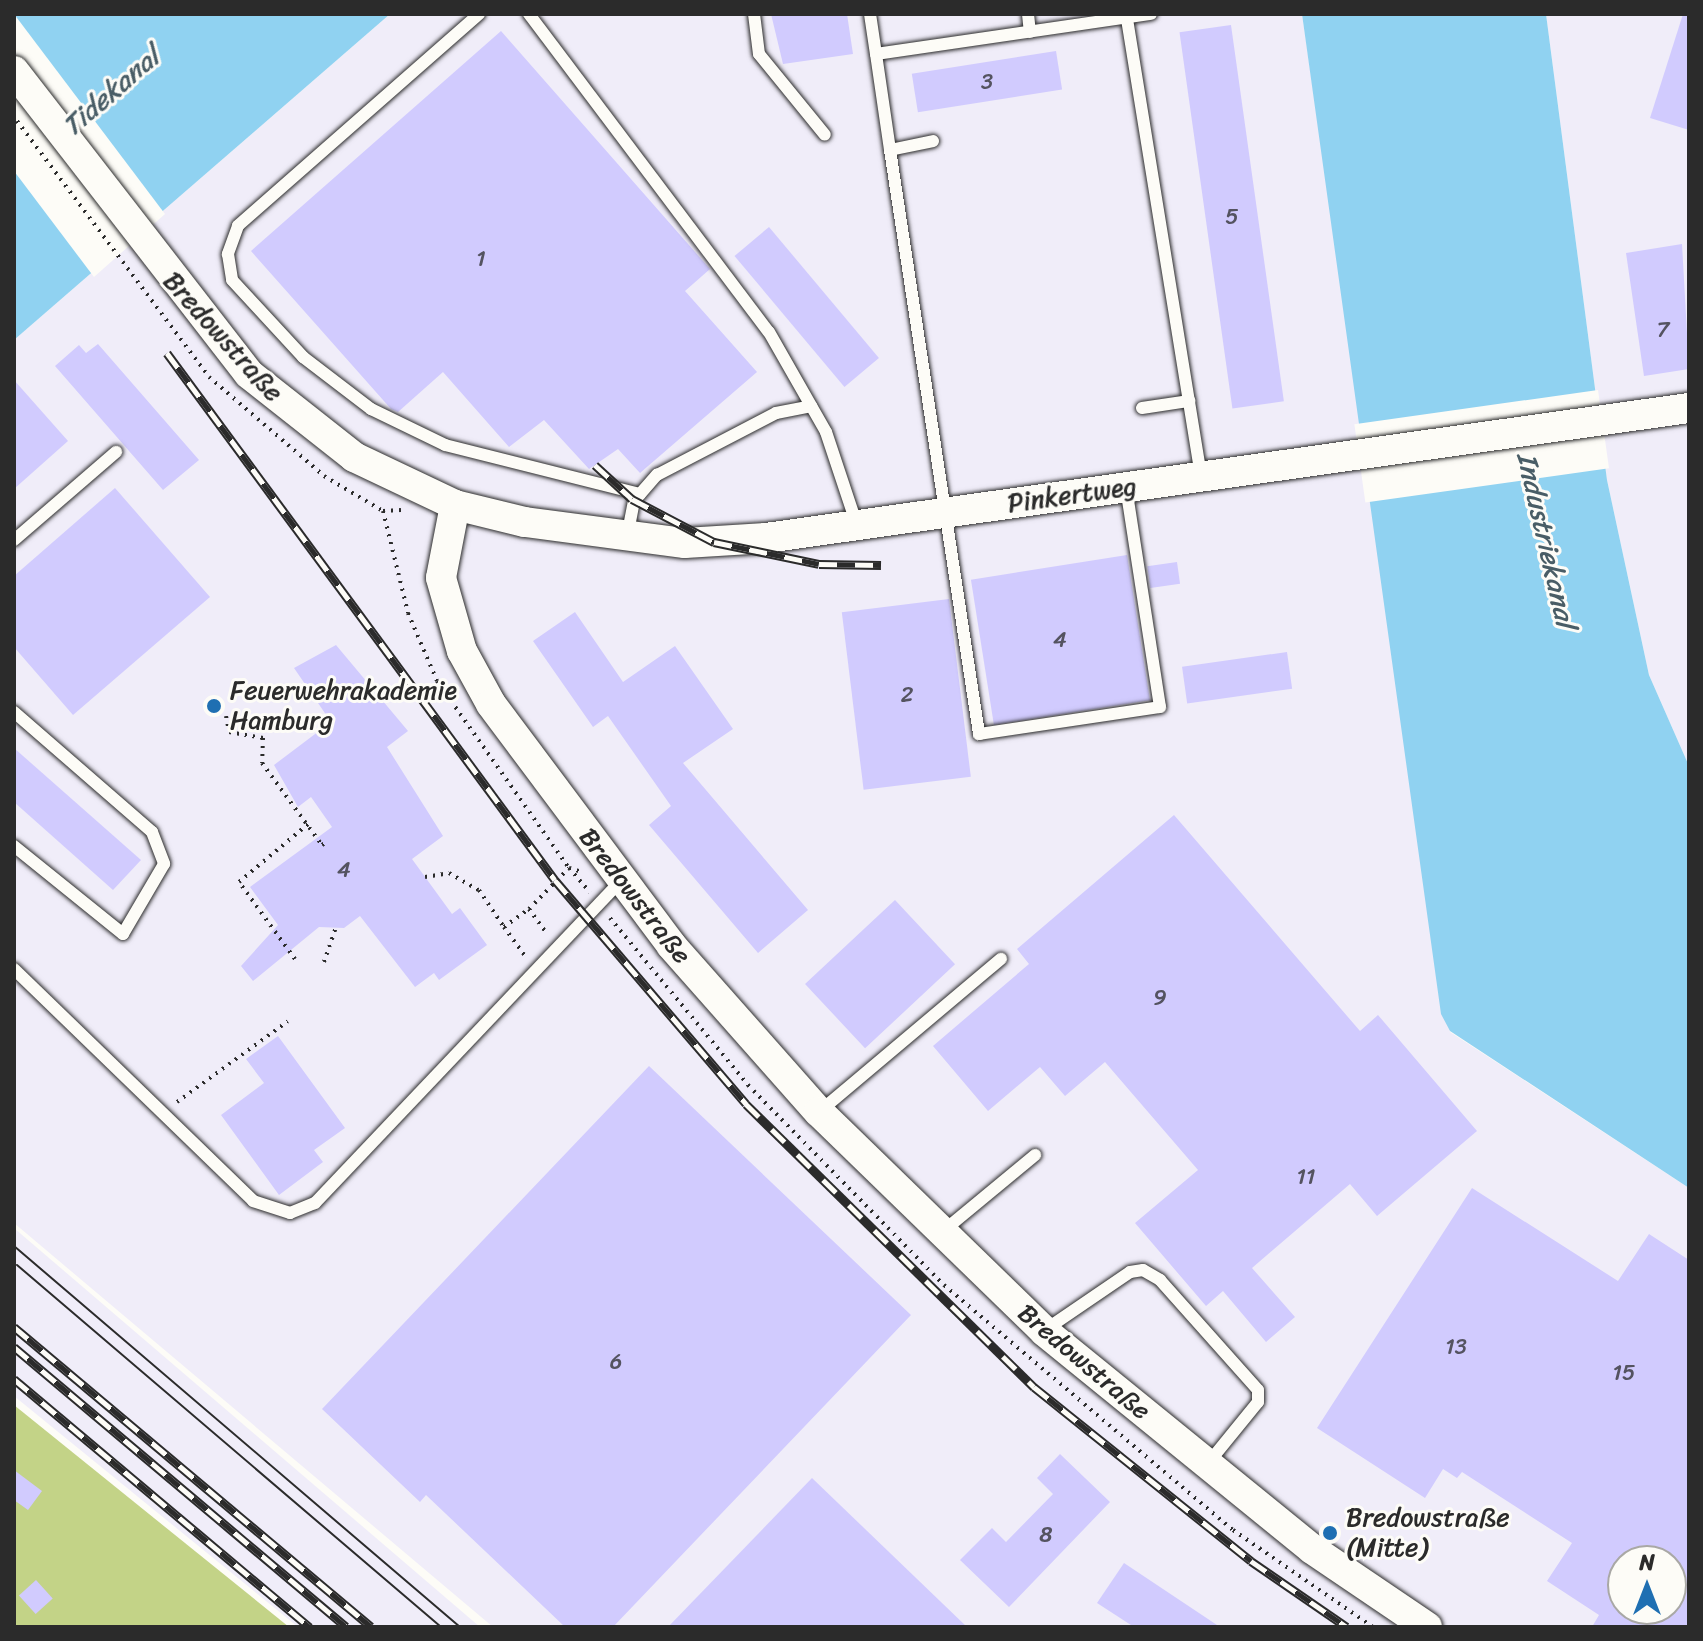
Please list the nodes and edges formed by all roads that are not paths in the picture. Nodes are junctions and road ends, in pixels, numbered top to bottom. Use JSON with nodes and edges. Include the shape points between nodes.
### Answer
{"nodes":[{"id":1,"x":479,"y":14,"type":"edge"},
{"id":2,"x":529,"y":14,"type":"edge"},
{"id":3,"x":754,"y":14,"type":"edge"},
{"id":4,"x":870,"y":14,"type":"edge"},
{"id":5,"x":1028,"y":14,"type":"edge"},
{"id":6,"x":1151,"y":14,"type":"edge"},
{"id":7,"x":1127,"y":19,"type":"junction"},
{"id":8,"x":1030,"y":32,"type":"junction"},
{"id":9,"x":876,"y":54,"type":"junction"},
{"id":10,"x":14,"y":71,"type":"edge"},
{"id":11,"x":825,"y":135,"type":"dead end"},
{"id":12,"x":933,"y":141,"type":"dead end"},
{"id":13,"x":890,"y":150,"type":"junction"},
{"id":14,"x":1189,"y":401,"type":"junction"},
{"id":15,"x":811,"y":406,"type":"junction"},
{"id":16,"x":1142,"y":408,"type":"dead end"},
{"id":17,"x":1689,"y":408,"type":"edge"},
{"id":18,"x":116,"y":452,"type":"dead end"},
{"id":19,"x":1201,"y":476,"type":"junction"},
{"id":20,"x":1126,"y":487,"type":"junction"},
{"id":21,"x":640,"y":494,"type":"junction"},
{"id":22,"x":455,"y":505,"type":"junction"},
{"id":23,"x":943,"y":513,"type":"junction"},
{"id":24,"x":857,"y":525,"type":"junction"},
{"id":25,"x":627,"y":538,"type":"junction"},
{"id":26,"x":14,"y":540,"type":"edge"},
{"id":27,"x":18,"y":716,"type":"edge"},
{"id":28,"x":14,"y":731,"type":"edge"},
{"id":29,"x":14,"y":846,"type":"edge"},
{"id":30,"x":619,"y":883,"type":"junction"},
{"id":31,"x":1001,"y":959,"type":"dead end"},
{"id":32,"x":14,"y":969,"type":"edge"},
{"id":33,"x":819,"y":1112,"type":"junction"},
{"id":34,"x":1035,"y":1155,"type":"dead end"},
{"id":35,"x":940,"y":1234,"type":"junction"},
{"id":36,"x":1044,"y":1331,"type":"junction"},
{"id":37,"x":1207,"y":1465,"type":"junction"},
{"id":38,"x":1427,"y":1627,"type":"edge"}],
"edges":[{"from":1,"to":21,"type":"lane","via":[[238,226],[228,254],[232,280],[303,357],[371,409],[445,445]]},
{"from":2,"to":15,"type":"lane","via":[[714,252]]},
{"from":3,"to":11,"type":"lane","via":[[759,54]]},
{"from":4,"to":9,"type":"lane"},
{"from":5,"to":8,"type":"lane"},
{"from":6,"to":7,"type":"lane"},
{"from":7,"to":8,"type":"lane"},
{"from":7,"to":14,"type":"lane"},
{"from":8,"to":9,"type":"lane"},
{"from":9,"to":13,"type":"lane"},
{"from":10,"to":22,"type":"street","name":"Bredowstraße","via":[[142,267],[249,374],[309,427]]},
{"from":12,"to":13,"type":"lane"},
{"from":13,"to":23,"type":"lane"},
{"from":14,"to":16,"type":"lane"},
{"from":14,"to":19,"type":"lane"},
{"from":15,"to":21,"type":"lane","via":[[763,420],[657,475]]},
{"from":15,"to":24,"type":"lane"},
{"from":17,"to":19,"type":"street","name":"Pinkertweg"},
{"from":18,"to":26,"type":"lane"},
{"from":19,"to":20,"type":"street","name":"Pinkertweg"},
{"from":20,"to":23,"type":"street","name":"Pinkertweg"},
{"from":20,"to":23,"type":"lane","via":[[1160,707],[979,734]]},
{"from":21,"to":25,"type":"lane"},
{"from":22,"to":25,"type":"street","name":"Pinkertweg"},
{"from":22,"to":30,"type":"street","name":"Bredowstraße","via":[[441,578],[462,651]]},
{"from":23,"to":24,"type":"street","name":"Pinkertweg"},
{"from":24,"to":25,"type":"street","name":"Pinkertweg","via":[[714,542]]},
{"from":27,"to":28,"type":"lane"},
{"from":27,"to":29,"type":"lane","via":[[152,832],[164,864],[123,934]]},
{"from":30,"to":32,"type":"lane","via":[[304,1210],[279,1213],[253,1201]]},
{"from":30,"to":33,"type":"street","name":"Bredowstraße"},
{"from":31,"to":33,"type":"lane"},
{"from":33,"to":35,"type":"street","name":"Bredowstraße"},
{"from":34,"to":35,"type":"lane"},
{"from":35,"to":36,"type":"street","name":"Bredowstraße"},
{"from":36,"to":37,"type":"street","name":"Bredowstraße"},
{"from":36,"to":37,"type":"lane","via":[[1130,1272],[1143,1270],[1160,1280],[1258,1390],[1258,1402]]},
{"from":37,"to":38,"type":"street","name":"Bredowstraße"}]}
